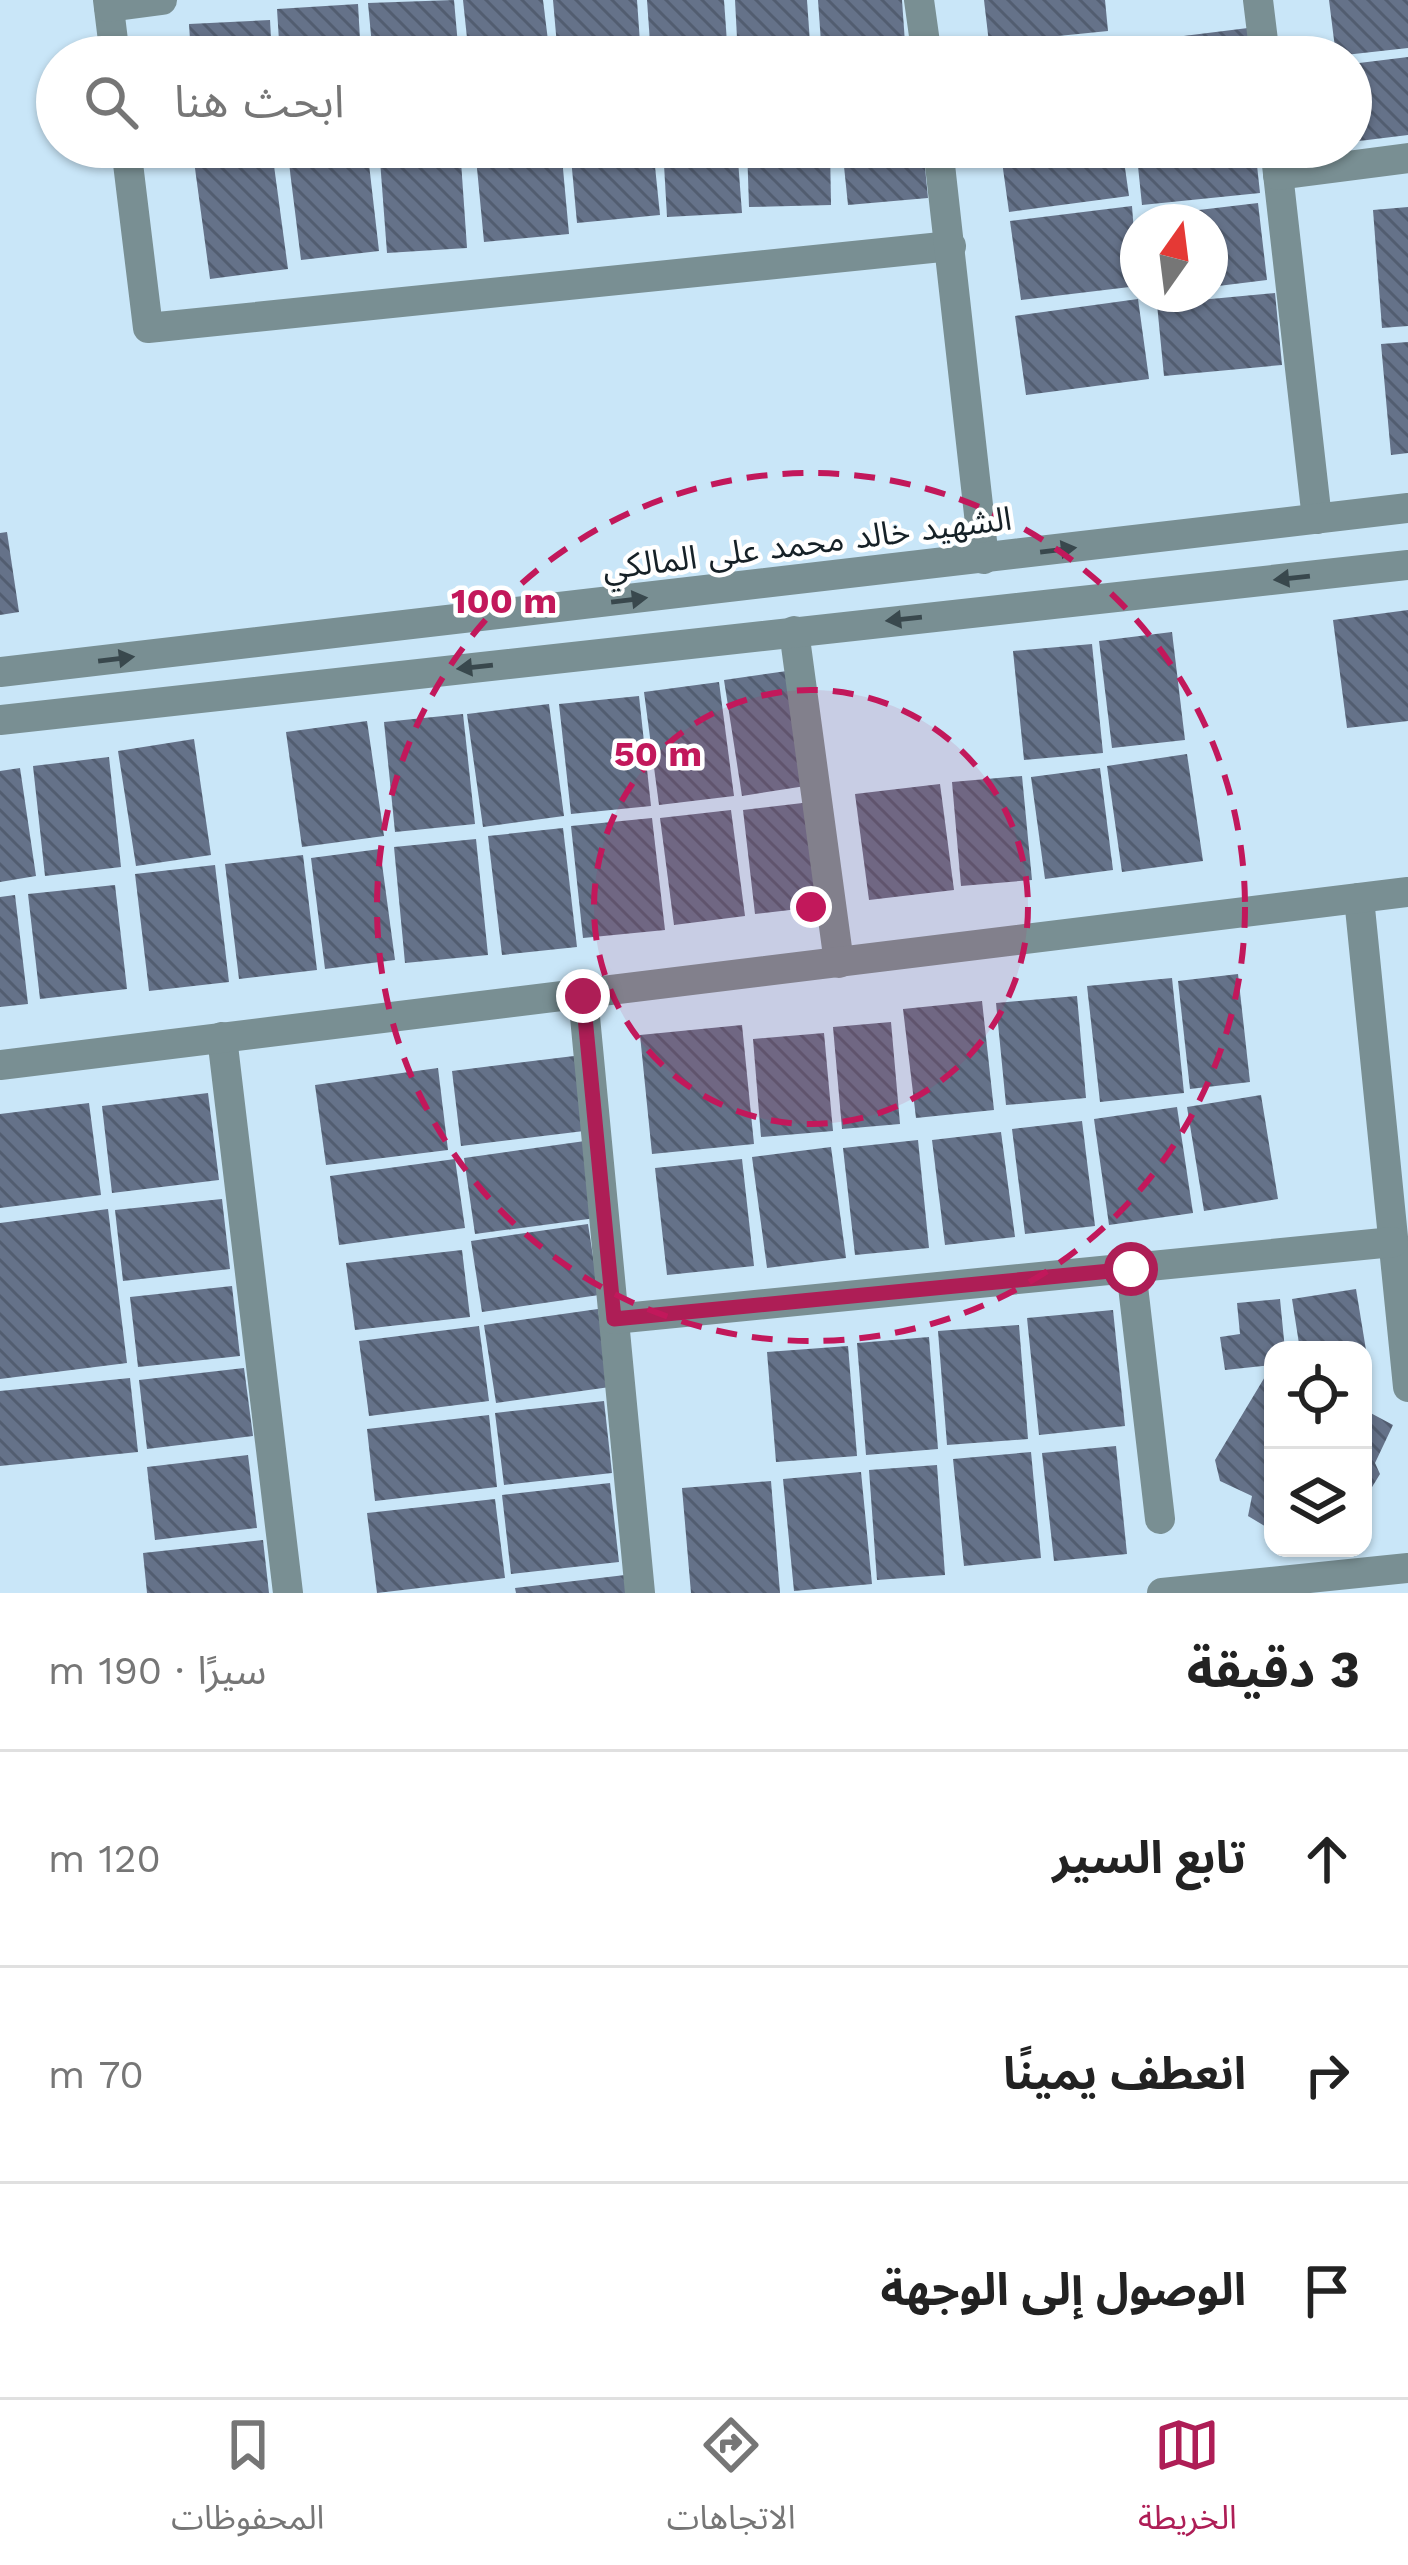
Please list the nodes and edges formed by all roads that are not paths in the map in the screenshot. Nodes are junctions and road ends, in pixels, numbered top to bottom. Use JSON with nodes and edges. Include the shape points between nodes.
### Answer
{"nodes":[{"id":1,"x":162,"y":0,"type":"edge"},
{"id":2,"x":919,"y":0,"type":"edge"},
{"id":3,"x":1258,"y":0,"type":"edge"},
{"id":4,"x":108,"y":3,"type":"edge"},
{"id":5,"x":112,"y":36,"type":"edge"},
{"id":6,"x":924,"y":36,"type":"edge"},
{"id":7,"x":1262,"y":36,"type":"edge"},
{"id":8,"x":1408,"y":158,"type":"edge"},
{"id":9,"x":1372,"y":159,"type":"edge"},
{"id":10,"x":129,"y":168,"type":"edge"},
{"id":11,"x":941,"y":168,"type":"edge"},
{"id":12,"x":1277,"y":168,"type":"edge"},
{"id":13,"x":951,"y":246,"type":"junction"},
{"id":14,"x":1408,"y":508,"type":"edge"},
{"id":15,"x":1317,"y":519,"type":"junction"},
{"id":16,"x":983,"y":560,"type":"junction"},
{"id":17,"x":1408,"y":565,"type":"edge"},
{"id":18,"x":794,"y":631,"type":"junction"},
{"id":19,"x":0,"y":673,"type":"edge"},
{"id":20,"x":0,"y":720,"type":"edge"},
{"id":21,"x":1408,"y":892,"type":"edge"},
{"id":22,"x":1359,"y":898,"type":"junction"},
{"id":23,"x":839,"y":963,"type":"junction"},
{"id":24,"x":583,"y":996,"type":"junction"},
{"id":25,"x":222,"y":1037,"type":"junction"},
{"id":26,"x":0,"y":1065,"type":"edge"},
{"id":27,"x":1393,"y":1242,"type":"junction"},
{"id":28,"x":1131,"y":1269,"type":"junction"},
{"id":29,"x":614,"y":1319,"type":"junction"},
{"id":30,"x":1408,"y":1387,"type":"edge"},
{"id":31,"x":1160,"y":1520,"type":"dead end"},
{"id":32,"x":1408,"y":1568,"type":"edge"},
{"id":33,"x":289,"y":1593,"type":"edge"},
{"id":34,"x":640,"y":1593,"type":"edge"},
{"id":35,"x":1162,"y":1593,"type":"edge"}],
"edges":[{"from":1,"to":4,"type":"street"},
{"from":2,"to":6,"type":"street"},
{"from":3,"to":7,"type":"street"},
{"from":4,"to":5,"type":"street"},
{"from":8,"to":9,"type":"street"},
{"from":10,"to":13,"type":"street","via":[[148,328]]},
{"from":11,"to":13,"type":"street"},
{"from":12,"to":15,"type":"street"},
{"from":13,"to":16,"type":"street"},
{"from":14,"to":15,"type":"street","name":"الشهيد خالد محمد على المالكي"},
{"from":16,"to":15,"type":"street","name":"الشهيد خالد محمد على المالكي","one_way":true},
{"from":19,"to":16,"type":"street","name":"الشهيد خالد محمد على المالكي","one_way":true},
{"from":17,"to":18,"type":"street","one_way":true},
{"from":18,"to":20,"type":"street","one_way":true},
{"from":18,"to":23,"type":"street"},
{"from":21,"to":22,"type":"street"},
{"from":22,"to":23,"type":"street"},
{"from":22,"to":27,"type":"street"},
{"from":23,"to":24,"type":"street"},
{"from":24,"to":25,"type":"street"},
{"from":24,"to":29,"type":"street"},
{"from":25,"to":26,"type":"street"},
{"from":25,"to":33,"type":"street"},
{"from":27,"to":28,"type":"street"},
{"from":27,"to":30,"type":"street"},
{"from":28,"to":29,"type":"street"},
{"from":28,"to":31,"type":"street"},
{"from":29,"to":34,"type":"street"},
{"from":32,"to":35,"type":"street"}]}
